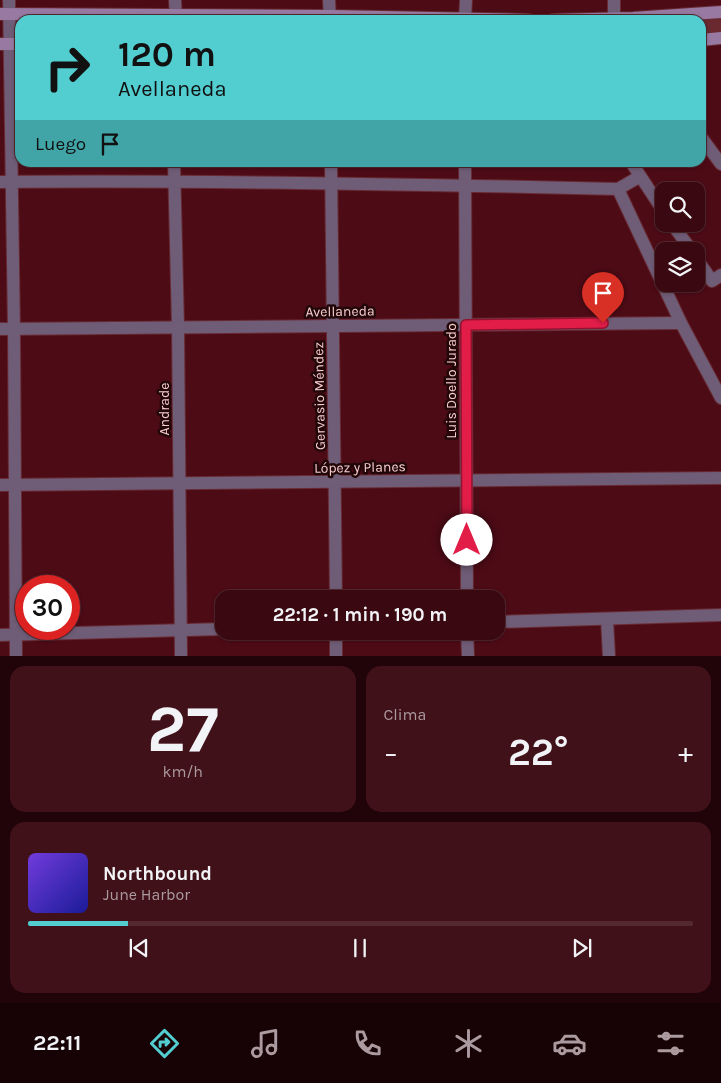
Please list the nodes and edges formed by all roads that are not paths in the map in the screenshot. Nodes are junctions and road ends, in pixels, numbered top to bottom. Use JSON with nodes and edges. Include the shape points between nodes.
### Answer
{"nodes":[{"id":1,"x":9,"y":0,"type":"edge"},
{"id":2,"x":176,"y":0,"type":"edge"},
{"id":3,"x":330,"y":0,"type":"edge"},
{"id":4,"x":466,"y":0,"type":"edge"},
{"id":5,"x":614,"y":0,"type":"edge"},
{"id":6,"x":721,"y":12,"type":"edge"},
{"id":7,"x":5,"y":14,"type":"edge"},
{"id":8,"x":62,"y":15,"type":"edge"},
{"id":9,"x":176,"y":15,"type":"edge"},
{"id":10,"x":330,"y":15,"type":"edge"},
{"id":11,"x":465,"y":15,"type":"edge"},
{"id":12,"x":614,"y":15,"type":"edge"},
{"id":13,"x":683,"y":15,"type":"edge"},
{"id":14,"x":721,"y":38,"type":"edge"},
{"id":15,"x":706,"y":40,"type":"edge"},
{"id":16,"x":10,"y":44,"type":"edge"},
{"id":17,"x":706,"y":144,"type":"edge"},
{"id":18,"x":721,"y":164,"type":"edge"},
{"id":19,"x":174,"y":167,"type":"edge"},
{"id":20,"x":331,"y":167,"type":"edge"},
{"id":21,"x":465,"y":167,"type":"edge"},
{"id":22,"x":634,"y":167,"type":"edge"},
{"id":23,"x":639,"y":177,"type":"junction"},
{"id":24,"x":174,"y":181,"type":"junction"},
{"id":25,"x":6,"y":182,"type":"edge"},
{"id":26,"x":331,"y":183,"type":"junction"},
{"id":27,"x":465,"y":185,"type":"junction"},
{"id":28,"x":618,"y":189,"type":"junction"},
{"id":29,"x":655,"y":199,"type":"edge"},
{"id":30,"x":705,"y":267,"type":"edge"},
{"id":31,"x":717,"y":278,"type":"edge"},
{"id":32,"x":681,"y":323,"type":"junction"},
{"id":33,"x":466,"y":325,"type":"junction"},
{"id":34,"x":333,"y":326,"type":"junction"},
{"id":35,"x":178,"y":327,"type":"junction"},
{"id":36,"x":0,"y":329,"type":"edge"},
{"id":37,"x":14,"y":329,"type":"junction"},
{"id":38,"x":721,"y":398,"type":"edge"},
{"id":39,"x":721,"y":478,"type":"edge"},
{"id":40,"x":467,"y":481,"type":"junction"},
{"id":41,"x":335,"y":482,"type":"junction"},
{"id":42,"x":180,"y":484,"type":"junction"},
{"id":43,"x":15,"y":485,"type":"junction"},
{"id":44,"x":0,"y":486,"type":"edge"},
{"id":45,"x":16,"y":575,"type":"edge"},
{"id":46,"x":336,"y":590,"type":"edge"},
{"id":47,"x":467,"y":590,"type":"edge"},
{"id":48,"x":721,"y":614,"type":"edge"},
{"id":49,"x":607,"y":619,"type":"junction"},
{"id":50,"x":505,"y":622,"type":"edge"},
{"id":51,"x":215,"y":629,"type":"edge"},
{"id":52,"x":181,"y":630,"type":"junction"},
{"id":53,"x":80,"y":632,"type":"edge"},
{"id":54,"x":15,"y":634,"type":"edge"},
{"id":55,"x":0,"y":635,"type":"edge"},
{"id":56,"x":16,"y":640,"type":"edge"},
{"id":57,"x":336,"y":640,"type":"edge"},
{"id":58,"x":467,"y":640,"type":"edge"},
{"id":59,"x":16,"y":656,"type":"edge"},
{"id":60,"x":181,"y":656,"type":"edge"},
{"id":61,"x":336,"y":656,"type":"edge"},
{"id":62,"x":468,"y":656,"type":"edge"},
{"id":63,"x":609,"y":656,"type":"edge"}],
"edges":[{"from":1,"to":7,"type":"street"},
{"from":2,"to":9,"type":"street"},
{"from":3,"to":10,"type":"street"},
{"from":4,"to":11,"type":"street"},
{"from":5,"to":12,"type":"street"},
{"from":6,"to":13,"type":"main road"},
{"from":7,"to":8,"type":"main road"},
{"from":7,"to":16,"type":"street"},
{"from":14,"to":15,"type":"main road"},
{"from":16,"to":25,"type":"street"},
{"from":17,"to":18,"type":"street"},
{"from":19,"to":24,"type":"street","name":"Andrade"},
{"from":20,"to":26,"type":"street","name":"Gervasio Méndez"},
{"from":21,"to":27,"type":"street","name":"Luis Doello Jurado"},
{"from":22,"to":23,"type":"street"},
{"from":23,"to":28,"type":"street"},
{"from":23,"to":29,"type":"street"},
{"from":24,"to":25,"type":"street"},
{"from":24,"to":26,"type":"street"},
{"from":24,"to":35,"type":"street","name":"Andrade"},
{"from":25,"to":37,"type":"street"},
{"from":26,"to":27,"type":"street"},
{"from":26,"to":34,"type":"street","name":"Gervasio Méndez"},
{"from":27,"to":28,"type":"street"},
{"from":27,"to":33,"type":"street","name":"Luis Doello Jurado"},
{"from":28,"to":32,"type":"street"},
{"from":30,"to":31,"type":"street"},
{"from":32,"to":33,"type":"street","name":"Avellaneda"},
{"from":32,"to":38,"type":"street"},
{"from":33,"to":34,"type":"street","name":"Avellaneda"},
{"from":33,"to":40,"type":"street","name":"Luis Doello Jurado"},
{"from":34,"to":35,"type":"street","name":"Avellaneda"},
{"from":34,"to":41,"type":"street","name":"Gervasio Méndez"},
{"from":35,"to":37,"type":"street","name":"Avellaneda"},
{"from":35,"to":42,"type":"street","name":"Andrade"},
{"from":36,"to":37,"type":"street","name":"Avellaneda"},
{"from":37,"to":43,"type":"street"},
{"from":39,"to":40,"type":"street","name":"López y Planes"},
{"from":40,"to":41,"type":"street","name":"López y Planes"},
{"from":40,"to":47,"type":"street","name":"Luis Doello Jurado"},
{"from":41,"to":42,"type":"street","name":"López y Planes"},
{"from":41,"to":46,"type":"street","name":"Gervasio Méndez"},
{"from":42,"to":43,"type":"street","name":"López y Planes"},
{"from":42,"to":52,"type":"street","name":"Andrade"},
{"from":43,"to":44,"type":"street","name":"López y Planes"},
{"from":43,"to":45,"type":"street"},
{"from":48,"to":49,"type":"street"},
{"from":49,"to":50,"type":"street"},
{"from":49,"to":63,"type":"street"},
{"from":51,"to":52,"type":"street"},
{"from":52,"to":53,"type":"street"},
{"from":52,"to":60,"type":"street","name":"Andrade"},
{"from":54,"to":55,"type":"street"},
{"from":56,"to":59,"type":"street"},
{"from":57,"to":61,"type":"street"},
{"from":58,"to":62,"type":"street"}]}
